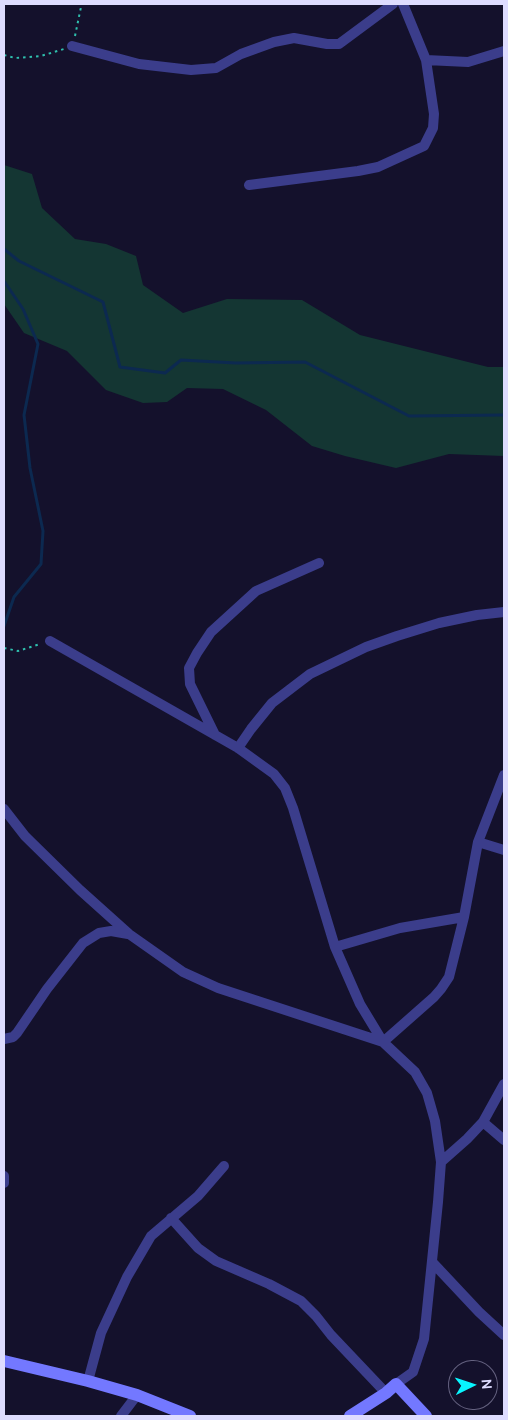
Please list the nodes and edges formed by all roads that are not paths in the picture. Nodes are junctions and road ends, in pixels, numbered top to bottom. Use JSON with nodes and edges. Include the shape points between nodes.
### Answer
{"nodes":[{"id":1,"x":393,"y":4,"type":"edge"},
{"id":2,"x":403,"y":4,"type":"edge"},
{"id":3,"x":72,"y":46,"type":"road end"},
{"id":4,"x":504,"y":52,"type":"edge"},
{"id":5,"x":426,"y":60,"type":"junction"},
{"id":6,"x":249,"y":185,"type":"dead end"},
{"id":7,"x":319,"y":563,"type":"dead end"},
{"id":8,"x":504,"y":612,"type":"edge"},
{"id":9,"x":50,"y":641,"type":"road end"},
{"id":10,"x":216,"y":736,"type":"junction"},
{"id":11,"x":238,"y":748,"type":"junction"},
{"id":12,"x":504,"y":775,"type":"edge"},
{"id":13,"x":4,"y":809,"type":"edge"},
{"id":14,"x":478,"y":842,"type":"junction"},
{"id":15,"x":504,"y":850,"type":"edge"},
{"id":16,"x":464,"y":917,"type":"junction"},
{"id":17,"x":129,"y":934,"type":"junction"},
{"id":18,"x":335,"y":947,"type":"junction"},
{"id":19,"x":4,"y":1039,"type":"edge"},
{"id":20,"x":384,"y":1042,"type":"junction"},
{"id":21,"x":504,"y":1084,"type":"edge"},
{"id":22,"x":483,"y":1122,"type":"junction"},
{"id":23,"x":504,"y":1140,"type":"edge"},
{"id":24,"x":441,"y":1162,"type":"junction"},
{"id":25,"x":224,"y":1166,"type":"dead end"},
{"id":26,"x":4,"y":1176,"type":"edge"},
{"id":27,"x":4,"y":1183,"type":"edge"},
{"id":28,"x":171,"y":1218,"type":"junction"},
{"id":29,"x":433,"y":1263,"type":"junction"},
{"id":30,"x":504,"y":1336,"type":"edge"},
{"id":31,"x":4,"y":1361,"type":"edge"},
{"id":32,"x":88,"y":1381,"type":"junction"},
{"id":33,"x":396,"y":1384,"type":"junction"},
{"id":34,"x":386,"y":1394,"type":"junction"},
{"id":35,"x":137,"y":1395,"type":"junction"},
{"id":36,"x":121,"y":1416,"type":"edge"},
{"id":37,"x":190,"y":1416,"type":"edge"},
{"id":38,"x":350,"y":1416,"type":"edge"},
{"id":39,"x":426,"y":1416,"type":"edge"}],
"edges":[{"from":1,"to":3,"type":"street","via":[[338,44],[294,38],[241,54],[216,68],[191,70],[139,64]]},
{"from":2,"to":5,"type":"street"},
{"from":4,"to":5,"type":"street","via":[[468,62]]},
{"from":5,"to":6,"type":"street","via":[[434,114],[433,128],[424,146],[378,167]]},
{"from":7,"to":10,"type":"street","via":[[256,591],[211,632],[197,653],[189,668],[190,684]]},
{"from":8,"to":11,"type":"street","via":[[477,615],[397,636],[310,674],[272,703]]},
{"from":9,"to":10,"type":"street"},
{"from":10,"to":11,"type":"street"},
{"from":11,"to":18,"type":"street","via":[[274,774],[285,788]]},
{"from":12,"to":14,"type":"street"},
{"from":13,"to":17,"type":"street","via":[[25,836]]},
{"from":14,"to":15,"type":"street"},
{"from":14,"to":16,"type":"street"},
{"from":16,"to":18,"type":"street","via":[[400,928]]},
{"from":16,"to":20,"type":"street","via":[[449,977],[434,997]]},
{"from":17,"to":19,"type":"street","via":[[98,932],[83,943],[17,1033]]},
{"from":17,"to":20,"type":"street","via":[[183,972],[218,988]]},
{"from":18,"to":20,"type":"street","via":[[360,1004]]},
{"from":20,"to":24,"type":"street","via":[[415,1072],[428,1093]]},
{"from":21,"to":22,"type":"street"},
{"from":22,"to":23,"type":"street"},
{"from":22,"to":24,"type":"street"},
{"from":24,"to":29,"type":"street"},
{"from":25,"to":28,"type":"street","via":[[198,1196]]},
{"from":26,"to":27,"type":"street"},
{"from":28,"to":32,"type":"street","via":[[151,1236],[127,1277],[101,1333]]},
{"from":28,"to":34,"type":"street","via":[[198,1248],[216,1261],[301,1301]]},
{"from":29,"to":30,"type":"street"},
{"from":29,"to":33,"type":"street","via":[[424,1340],[413,1372]]},
{"from":31,"to":32,"type":"street"},
{"from":32,"to":35,"type":"street"},
{"from":33,"to":34,"type":"street"},
{"from":33,"to":39,"type":"street"},
{"from":34,"to":38,"type":"street"},
{"from":35,"to":36,"type":"street"},
{"from":35,"to":37,"type":"street"}]}
